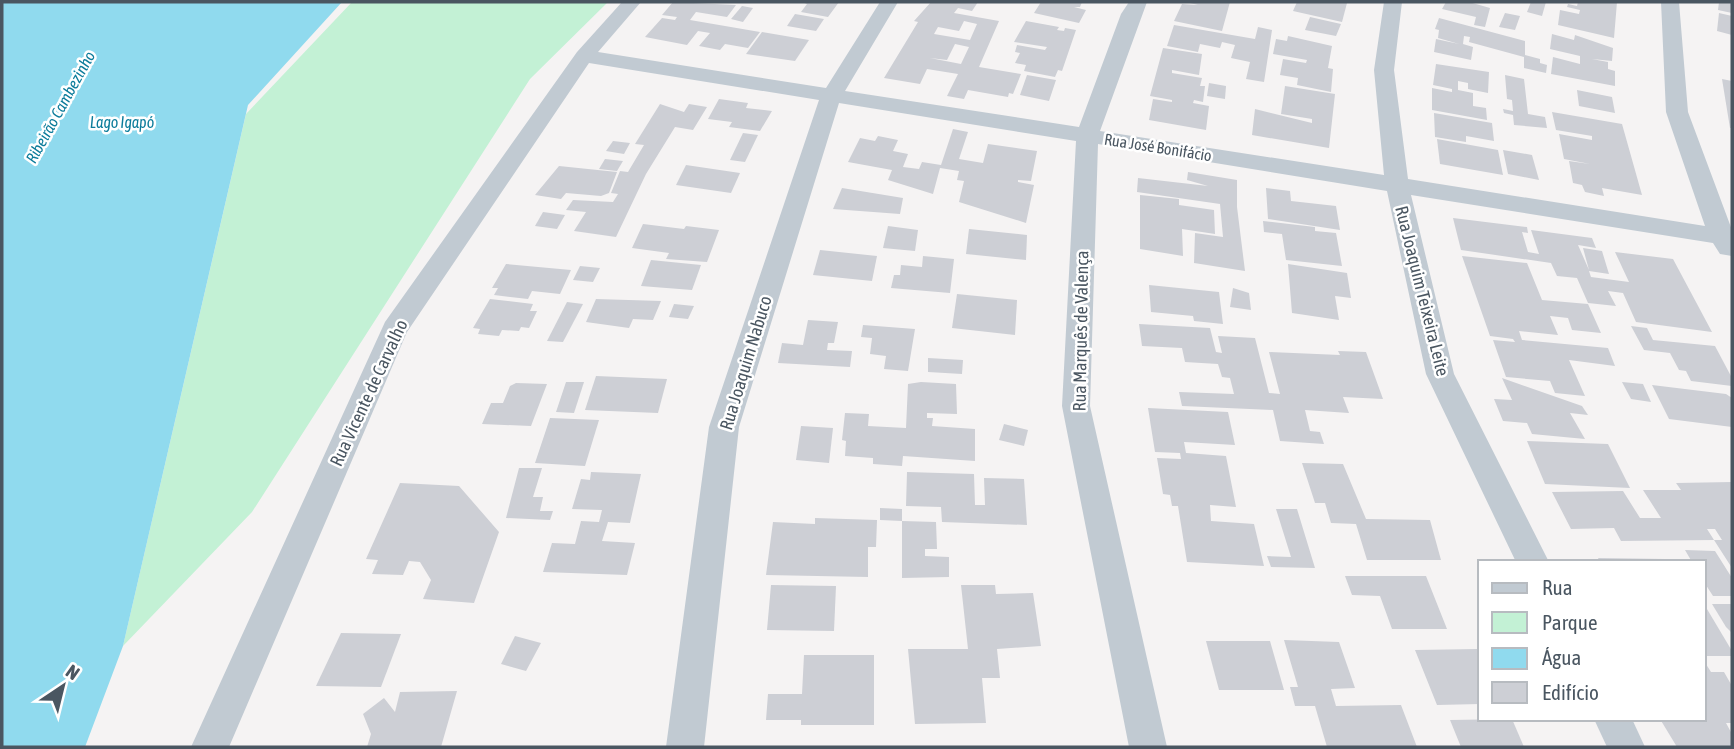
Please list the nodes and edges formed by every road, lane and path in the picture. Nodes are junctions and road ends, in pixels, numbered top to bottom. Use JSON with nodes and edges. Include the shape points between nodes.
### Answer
{"nodes":[{"id":1,"x":632,"y":2,"type":"edge"},
{"id":2,"x":889,"y":2,"type":"edge"},
{"id":3,"x":1138,"y":2,"type":"edge"},
{"id":4,"x":1393,"y":2,"type":"edge"},
{"id":5,"x":1670,"y":2,"type":"edge"},
{"id":6,"x":584,"y":56,"type":"junction"},
{"id":7,"x":831,"y":96,"type":"junction"},
{"id":8,"x":1087,"y":136,"type":"junction"},
{"id":9,"x":1397,"y":185,"type":"junction"},
{"id":10,"x":1728,"y":242,"type":"edge"},
{"id":11,"x":1533,"y":560,"type":"edge"},
{"id":12,"x":1613,"y":721,"type":"edge"},
{"id":13,"x":210,"y":747,"type":"edge"},
{"id":14,"x":685,"y":747,"type":"edge"},
{"id":15,"x":1148,"y":747,"type":"edge"},
{"id":16,"x":1626,"y":747,"type":"edge"}],
"edges":[{"from":1,"to":6,"type":"street","name":"Rua Vicente de Carvalho"},
{"from":2,"to":7,"type":"street","name":"Rua Joaquim Nabuco"},
{"from":3,"to":8,"type":"street","name":"Rua Marquês de Valença"},
{"from":4,"to":9,"type":"street","name":"Rua Joaquim Teixeira Leite","via":[[1384,70]]},
{"from":5,"to":10,"type":"street","via":[[1677,112]]},
{"from":6,"to":7,"type":"street","name":"Rua José Bonifácio"},
{"from":6,"to":13,"type":"street","name":"Rua Vicente de Carvalho","via":[[395,329]]},
{"from":7,"to":8,"type":"street","name":"Rua José Bonifácio"},
{"from":7,"to":14,"type":"street","name":"Rua Joaquim Nabuco","via":[[724,427]]},
{"from":8,"to":9,"type":"street","name":"Rua José Bonifácio"},
{"from":8,"to":15,"type":"street","name":"Rua Marquês de Valença","via":[[1076,406]]},
{"from":9,"to":10,"type":"street","name":"Rua José Bonifácio"},
{"from":9,"to":11,"type":"street","name":"Rua Joaquim Teixeira Leite","via":[[1440,374]]},
{"from":12,"to":16,"type":"street"}]}
